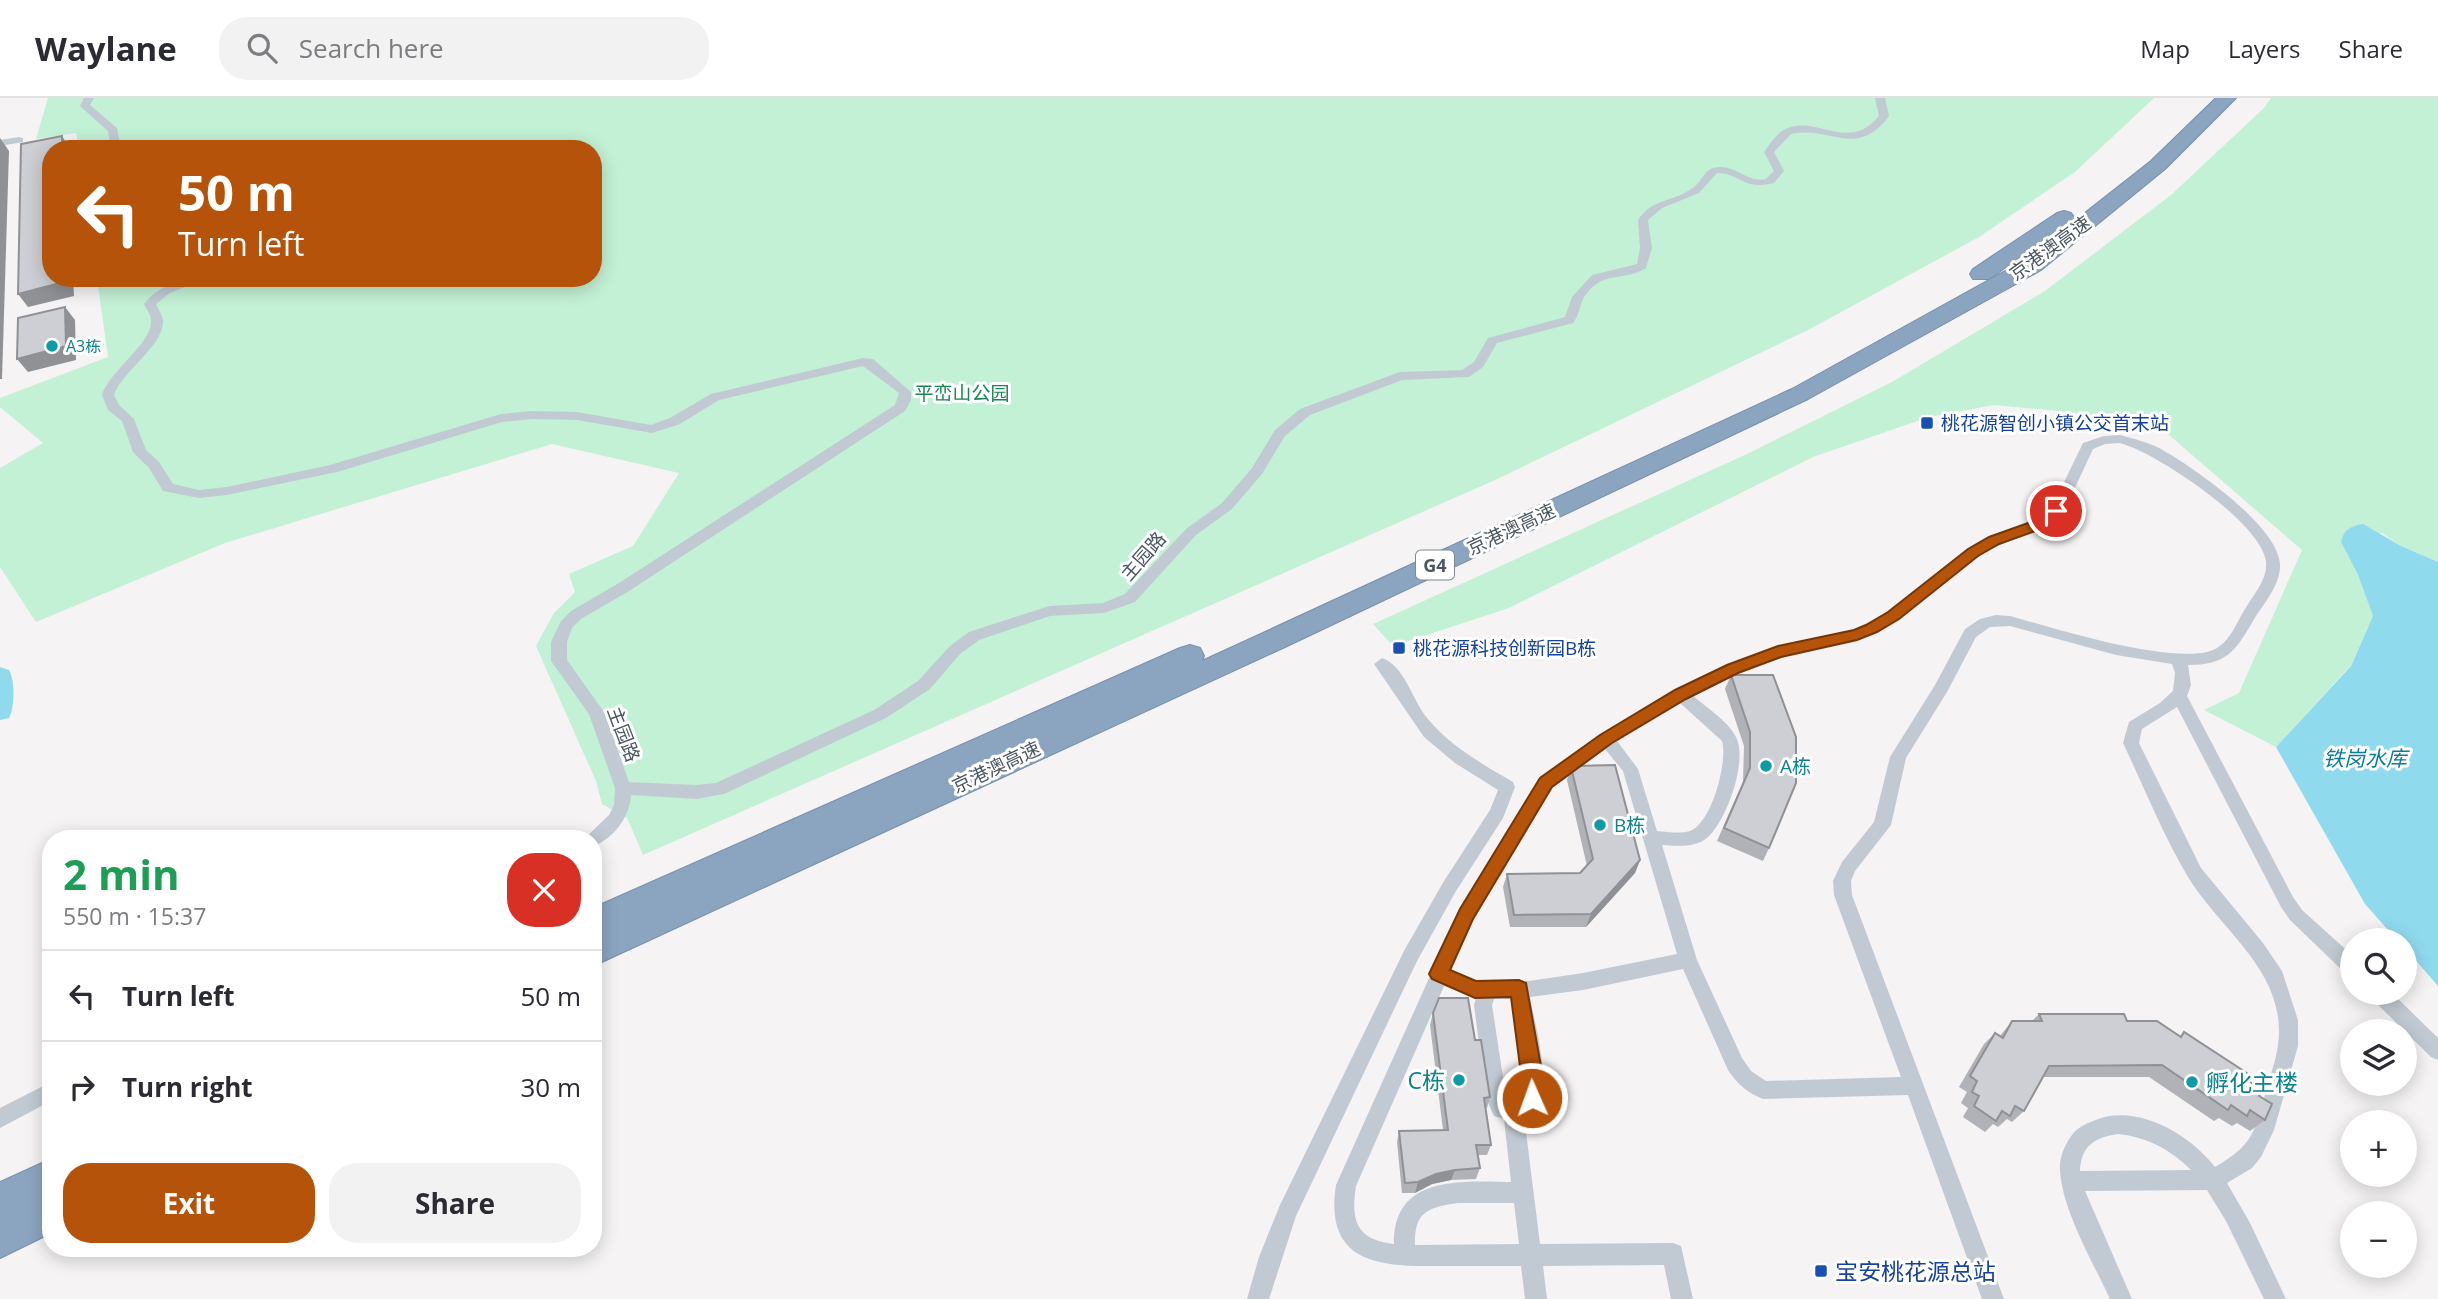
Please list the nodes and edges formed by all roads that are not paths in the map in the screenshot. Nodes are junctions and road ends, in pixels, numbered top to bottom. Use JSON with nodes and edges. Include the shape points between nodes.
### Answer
{"nodes":[{"id":1,"x":89,"y":98,"type":"edge"},
{"id":2,"x":1880,"y":98,"type":"edge"},
{"id":3,"x":2207,"y":98,"type":"edge"},
{"id":4,"x":2227,"y":98,"type":"edge"},
{"id":5,"x":19,"y":140,"type":"dead end"},
{"id":6,"x":115,"y":140,"type":"edge"},
{"id":7,"x":0,"y":144,"type":"edge"},
{"id":8,"x":177,"y":287,"type":"edge"},
{"id":9,"x":2178,"y":659,"type":"junction"},
{"id":10,"x":1382,"y":664,"type":"dead end"},
{"id":11,"x":1681,"y":695,"type":"junction"},
{"id":12,"x":2179,"y":696,"type":"junction"},
{"id":13,"x":1606,"y":739,"type":"junction"},
{"id":14,"x":623,"y":788,"type":"junction"},
{"id":15,"x":602,"y":831,"type":"edge"},
{"id":16,"x":1651,"y":838,"type":"junction"},
{"id":17,"x":602,"y":920,"type":"edge"},
{"id":18,"x":602,"y":947,"type":"edge"},
{"id":19,"x":2340,"y":956,"type":"edge"},
{"id":20,"x":1688,"y":960,"type":"junction"},
{"id":21,"x":1438,"y":974,"type":"junction"},
{"id":22,"x":1519,"y":989,"type":"junction"},
{"id":23,"x":1488,"y":990,"type":"junction"},
{"id":24,"x":2391,"y":1005,"type":"edge"},
{"id":25,"x":2438,"y":1051,"type":"edge"},
{"id":26,"x":1914,"y":1086,"type":"junction"},
{"id":27,"x":42,"y":1096,"type":"edge"},
{"id":28,"x":1513,"y":1111,"type":"junction"},
{"id":29,"x":0,"y":1118,"type":"edge"},
{"id":30,"x":2213,"y":1180,"type":"junction"},
{"id":31,"x":2071,"y":1181,"type":"junction"},
{"id":32,"x":42,"y":1182,"type":"edge"},
{"id":33,"x":1522,"y":1193,"type":"junction"},
{"id":34,"x":0,"y":1203,"type":"edge"},
{"id":35,"x":42,"y":1217,"type":"edge"},
{"id":36,"x":0,"y":1238,"type":"edge"},
{"id":37,"x":1530,"y":1255,"type":"junction"},
{"id":38,"x":1405,"y":1256,"type":"junction"},
{"id":39,"x":1258,"y":1299,"type":"edge"},
{"id":40,"x":1536,"y":1299,"type":"edge"},
{"id":41,"x":1682,"y":1299,"type":"edge"},
{"id":42,"x":1993,"y":1299,"type":"edge"},
{"id":43,"x":2121,"y":1299,"type":"edge"},
{"id":44,"x":2275,"y":1299,"type":"edge"}],
"edges":[{"from":1,"to":6,"type":"street","via":[[85,106],[113,130]]},
{"from":2,"to":14,"type":"street","name":"主园路","via":[[1884,116],[1868,131],[1842,137],[1798,130],[1786,134],[1769,152],[1779,171],[1770,181],[1749,183],[1715,170],[1697,190],[1649,212],[1643,220],[1646,248],[1642,266],[1595,279],[1577,298],[1575,314],[1569,320],[1492,341],[1479,364],[1465,374],[1400,376],[1310,408],[1280,433],[1232,501],[1191,532],[1130,598],[1104,608],[1049,611],[974,636],[924,685],[880,714],[718,789]]},
{"from":3,"to":17,"type":"highway","name":"京港澳高速","number":"G4","via":[[2101,191],[1978,277],[1838,356],[1592,475]]},
{"from":4,"to":18,"type":"highway","name":"京港澳高速","number":"G4","via":[[2158,165],[2033,265],[1800,394]]},
{"from":5,"to":7,"type":"street"},
{"from":8,"to":14,"type":"street","name":"主园路","via":[[152,300],[156,327],[111,384],[108,395],[113,407],[128,419],[136,445],[164,482],[174,491],[189,494],[227,491],[332,469],[501,418],[577,416],[652,429],[715,397],[863,362],[902,388],[905,400],[900,408],[566,625],[559,642],[559,661],[596,712]]},
{"from":9,"to":11,"type":"street","via":[[2207,659],[2227,649],[2271,578],[2273,556],[2252,525],[2174,462],[2143,446],[2105,440],[2086,449],[2051,517],[1973,552],[1883,622],[1857,635],[1778,652]]},
{"from":9,"to":12,"type":"street","via":[[2184,677]]},
{"from":9,"to":26,"type":"street","via":[[2080,641],[2010,621],[1985,623],[1970,633],[1898,757],[1882,825],[1842,881],[1843,895]]},
{"from":10,"to":39,"type":"street","via":[[1399,682],[1432,736],[1463,761],[1507,786],[1497,813],[1411,955],[1287,1212]]},
{"from":11,"to":13,"type":"street"},
{"from":11,"to":16,"type":"street","via":[[1729,739],[1732,773],[1705,831],[1696,837]]},
{"from":12,"to":19,"type":"street","via":[[2287,902]]},
{"from":12,"to":30,"type":"street","via":[[2135,726],[2132,743],[2195,873],[2267,963],[2282,992],[2289,1020],[2288,1046],[2262,1137],[2245,1161]]},
{"from":13,"to":16,"type":"street","via":[[1630,769]]},
{"from":13,"to":21,"type":"street","via":[[1546,783],[1467,914]]},
{"from":14,"to":15,"type":"street","via":[[615,820]]},
{"from":16,"to":20,"type":"street"},
{"from":20,"to":22,"type":"street"},
{"from":20,"to":26,"type":"street","via":[[1735,1064],[1754,1085],[1763,1090]]},
{"from":21,"to":23,"type":"street","via":[[1475,990]]},
{"from":21,"to":38,"type":"street","via":[[1342,1202],[1351,1237],[1363,1248],[1381,1255]]},
{"from":22,"to":23,"type":"street"},
{"from":22,"to":28,"type":"street","via":[[1534,1083],[1532,1098]]},
{"from":23,"to":28,"type":"street","via":[[1483,1005],[1496,1098],[1501,1109]]},
{"from":24,"to":25,"type":"street"},
{"from":26,"to":42,"type":"street"},
{"from":27,"to":29,"type":"street"},
{"from":28,"to":33,"type":"street"},
{"from":30,"to":31,"type":"street"},
{"from":30,"to":31,"type":"street","via":[[2176,1144],[2145,1130],[2116,1125],[2082,1138],[2071,1157]]},
{"from":30,"to":44,"type":"street"},
{"from":31,"to":43,"type":"street"},
{"from":32,"to":34,"type":"highway"},
{"from":33,"to":37,"type":"street"},
{"from":33,"to":38,"type":"street","via":[[1436,1194],[1415,1205],[1406,1219]]},
{"from":35,"to":36,"type":"highway"},
{"from":37,"to":38,"type":"street"},
{"from":37,"to":40,"type":"street"},
{"from":37,"to":41,"type":"street","via":[[1673,1254]]}]}
